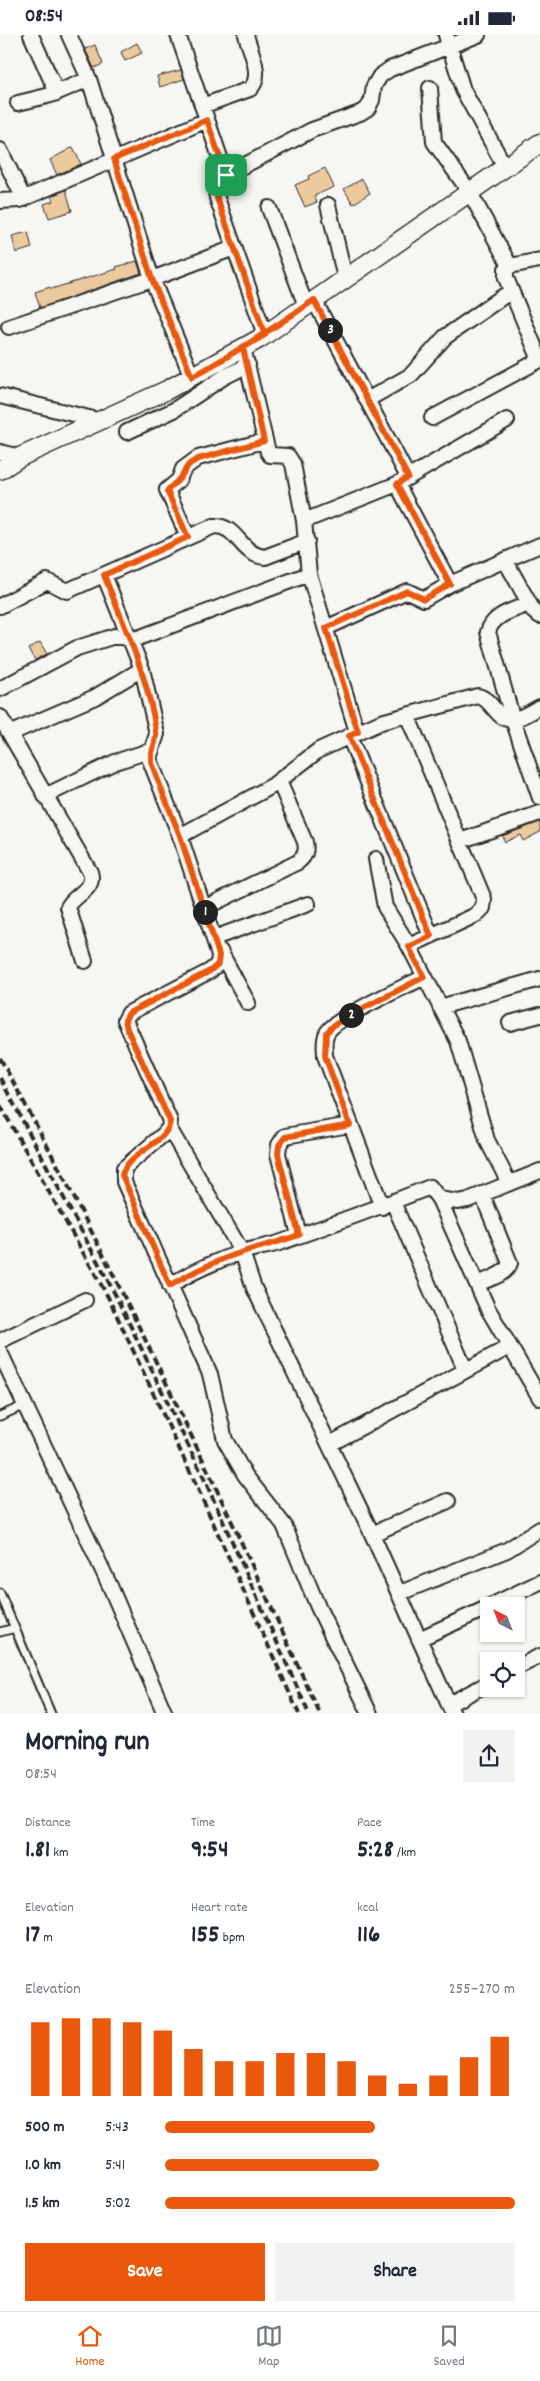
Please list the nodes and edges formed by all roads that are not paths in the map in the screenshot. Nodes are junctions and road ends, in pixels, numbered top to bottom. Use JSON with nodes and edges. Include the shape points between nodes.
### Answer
{"nodes":[{"id":1,"x":31,"y":35,"type":"edge"},
{"id":2,"x":70,"y":35,"type":"edge"},
{"id":3,"x":178,"y":35,"type":"edge"},
{"id":4,"x":246,"y":35,"type":"edge"},
{"id":5,"x":478,"y":35,"type":"edge"},
{"id":6,"x":447,"y":41,"type":"edge"},
{"id":7,"x":89,"y":79,"type":"junction"},
{"id":8,"x":430,"y":88,"type":"dead end"},
{"id":9,"x":57,"y":93,"type":"junction"},
{"id":10,"x":18,"y":103,"type":"dead end"},
{"id":11,"x":202,"y":106,"type":"junction"},
{"id":12,"x":207,"y":120,"type":"junction"},
{"id":13,"x":540,"y":143,"type":"edge"},
{"id":14,"x":0,"y":150,"type":"edge"},
{"id":15,"x":114,"y":159,"type":"junction"},
{"id":16,"x":505,"y":167,"type":"junction"},
{"id":17,"x":226,"y":175,"type":"junction"},
{"id":18,"x":469,"y":191,"type":"junction"},
{"id":19,"x":24,"y":199,"type":"junction"},
{"id":20,"x":0,"y":201,"type":"edge"},
{"id":21,"x":328,"y":205,"type":"dead end"},
{"id":22,"x":270,"y":208,"type":"dead end"},
{"id":23,"x":234,"y":248,"type":"junction"},
{"id":24,"x":540,"y":260,"type":"edge"},
{"id":25,"x":510,"y":266,"type":"junction"},
{"id":26,"x":345,"y":278,"type":"junction"},
{"id":27,"x":152,"y":279,"type":"junction"},
{"id":28,"x":511,"y":291,"type":"junction"},
{"id":29,"x":310,"y":303,"type":"junction"},
{"id":30,"x":9,"y":327,"type":"dead end"},
{"id":31,"x":265,"y":335,"type":"junction"},
{"id":32,"x":243,"y":348,"type":"junction"},
{"id":33,"x":540,"y":360,"type":"edge"},
{"id":34,"x":248,"y":365,"type":"junction"},
{"id":35,"x":192,"y":377,"type":"junction"},
{"id":36,"x":0,"y":396,"type":"edge"},
{"id":37,"x":367,"y":400,"type":"junction"},
{"id":38,"x":432,"y":418,"type":"dead end"},
{"id":39,"x":507,"y":420,"type":"dead end"},
{"id":40,"x":101,"y":421,"type":"junction"},
{"id":41,"x":127,"y":432,"type":"dead end"},
{"id":42,"x":264,"y":441,"type":"junction"},
{"id":43,"x":0,"y":452,"type":"edge"},
{"id":44,"x":20,"y":457,"type":"junction"},
{"id":45,"x":0,"y":470,"type":"edge"},
{"id":46,"x":402,"y":480,"type":"junction"},
{"id":47,"x":304,"y":521,"type":"junction"},
{"id":48,"x":188,"y":537,"type":"junction"},
{"id":49,"x":307,"y":541,"type":"junction"},
{"id":50,"x":540,"y":545,"type":"edge"},
{"id":51,"x":505,"y":560,"type":"junction"},
{"id":52,"x":310,"y":574,"type":"junction"},
{"id":53,"x":104,"y":575,"type":"junction"},
{"id":54,"x":450,"y":584,"type":"junction"},
{"id":55,"x":528,"y":604,"type":"junction"},
{"id":56,"x":0,"y":606,"type":"edge"},
{"id":57,"x":540,"y":616,"type":"edge"},
{"id":58,"x":326,"y":628,"type":"junction"},
{"id":59,"x":129,"y":639,"type":"junction"},
{"id":60,"x":142,"y":669,"type":"junction"},
{"id":61,"x":0,"y":689,"type":"edge"},
{"id":62,"x":540,"y":707,"type":"edge"},
{"id":63,"x":407,"y":715,"type":"junction"},
{"id":64,"x":0,"y":717,"type":"edge"},
{"id":65,"x":513,"y":720,"type":"junction"},
{"id":66,"x":11,"y":733,"type":"junction"},
{"id":67,"x":353,"y":734,"type":"junction"},
{"id":68,"x":152,"y":751,"type":"junction"},
{"id":69,"x":279,"y":781,"type":"junction"},
{"id":70,"x":45,"y":796,"type":"junction"},
{"id":71,"x":540,"y":798,"type":"edge"},
{"id":72,"x":540,"y":813,"type":"edge"},
{"id":73,"x":180,"y":836,"type":"junction"},
{"id":74,"x":460,"y":841,"type":"junction"},
{"id":75,"x":376,"y":859,"type":"dead end"},
{"id":76,"x":308,"y":904,"type":"dead end"},
{"id":77,"x":204,"y":908,"type":"junction"},
{"id":78,"x":431,"y":936,"type":"junction"},
{"id":79,"x":215,"y":942,"type":"junction"},
{"id":80,"x":409,"y":947,"type":"junction"},
{"id":81,"x":85,"y":961,"type":"dead end"},
{"id":82,"x":424,"y":977,"type":"junction"},
{"id":83,"x":540,"y":979,"type":"edge"},
{"id":84,"x":248,"y":1003,"type":"dead end"},
{"id":85,"x":440,"y":1007,"type":"junction"},
{"id":86,"x":540,"y":1015,"type":"edge"},
{"id":87,"x":510,"y":1023,"type":"dead end"},
{"id":88,"x":350,"y":1125,"type":"junction"},
{"id":89,"x":169,"y":1128,"type":"junction"},
{"id":90,"x":540,"y":1171,"type":"edge"},
{"id":91,"x":509,"y":1183,"type":"junction"},
{"id":92,"x":482,"y":1194,"type":"junction"},
{"id":93,"x":439,"y":1199,"type":"junction"},
{"id":94,"x":387,"y":1205,"type":"junction"},
{"id":95,"x":299,"y":1235,"type":"junction"},
{"id":96,"x":242,"y":1252,"type":"junction"},
{"id":97,"x":477,"y":1284,"type":"junction"},
{"id":98,"x":170,"y":1286,"type":"junction"},
{"id":99,"x":85,"y":1300,"type":"dead end"},
{"id":100,"x":0,"y":1341,"type":"edge"},
{"id":101,"x":509,"y":1347,"type":"junction"},
{"id":102,"x":0,"y":1351,"type":"edge"},
{"id":103,"x":465,"y":1369,"type":"junction"},
{"id":104,"x":540,"y":1398,"type":"edge"},
{"id":105,"x":25,"y":1405,"type":"junction"},
{"id":106,"x":0,"y":1416,"type":"edge"},
{"id":107,"x":330,"y":1443,"type":"junction"},
{"id":108,"x":448,"y":1501,"type":"dead end"},
{"id":109,"x":540,"y":1529,"type":"edge"},
{"id":110,"x":372,"y":1534,"type":"junction"},
{"id":111,"x":538,"y":1586,"type":"edge"},
{"id":112,"x":0,"y":1593,"type":"edge"},
{"id":113,"x":400,"y":1593,"type":"junction"},
{"id":114,"x":512,"y":1597,"type":"edge"},
{"id":115,"x":480,"y":1611,"type":"edge"},
{"id":116,"x":15,"y":1628,"type":"junction"},
{"id":117,"x":0,"y":1632,"type":"edge"},
{"id":118,"x":419,"y":1639,"type":"junction"},
{"id":119,"x":540,"y":1656,"type":"edge"},
{"id":120,"x":525,"y":1664,"type":"edge"},
{"id":121,"x":480,"y":1689,"type":"edge"},
{"id":122,"x":451,"y":1709,"type":"edge"},
{"id":123,"x":51,"y":1713,"type":"edge"},
{"id":124,"x":165,"y":1713,"type":"edge"},
{"id":125,"x":370,"y":1713,"type":"edge"}],
"edges":[{"from":1,"to":9,"type":"street"},
{"from":2,"to":7,"type":"street"},
{"from":3,"to":11,"type":"street"},
{"from":4,"to":11,"type":"street","via":[[257,76],[255,84],[250,89]]},
{"from":5,"to":6,"type":"street"},
{"from":6,"to":16,"type":"street","via":[[463,90]]},
{"from":6,"to":17,"type":"street","via":[[380,77],[368,108],[360,113],[312,130]]},
{"from":7,"to":9,"type":"street"},
{"from":7,"to":15,"type":"street"},
{"from":8,"to":18,"type":"street","via":[[434,142]]},
{"from":9,"to":10,"type":"street"},
{"from":11,"to":12,"type":"street"},
{"from":12,"to":15,"type":"street"},
{"from":12,"to":17,"type":"street"},
{"from":13,"to":16,"type":"street"},
{"from":14,"to":19,"type":"street"},
{"from":15,"to":19,"type":"street"},
{"from":15,"to":27,"type":"street"},
{"from":16,"to":18,"type":"street"},
{"from":17,"to":23,"type":"street","via":[[215,191]]},
{"from":18,"to":25,"type":"street"},
{"from":18,"to":26,"type":"street"},
{"from":19,"to":20,"type":"street"},
{"from":21,"to":26,"type":"street"},
{"from":22,"to":29,"type":"street"},
{"from":23,"to":27,"type":"street"},
{"from":23,"to":31,"type":"street"},
{"from":24,"to":25,"type":"street"},
{"from":25,"to":28,"type":"street","via":[[506,269],[506,278]]},
{"from":26,"to":29,"type":"street"},
{"from":27,"to":30,"type":"street"},
{"from":27,"to":35,"type":"street"},
{"from":28,"to":33,"type":"street"},
{"from":28,"to":37,"type":"street","via":[[445,337],[411,375]]},
{"from":29,"to":31,"type":"street"},
{"from":29,"to":37,"type":"street"},
{"from":31,"to":32,"type":"street"},
{"from":32,"to":34,"type":"street"},
{"from":32,"to":35,"type":"street"},
{"from":33,"to":38,"type":"street"},
{"from":34,"to":41,"type":"street","via":[[174,411]]},
{"from":34,"to":42,"type":"street"},
{"from":35,"to":40,"type":"street"},
{"from":36,"to":40,"type":"street"},
{"from":37,"to":46,"type":"street"},
{"from":39,"to":46,"type":"street"},
{"from":40,"to":44,"type":"street"},
{"from":42,"to":47,"type":"street","via":[[270,455],[291,458]]},
{"from":42,"to":48,"type":"street","via":[[198,459],[184,469],[179,480],[167,491]]},
{"from":43,"to":44,"type":"street"},
{"from":44,"to":45,"type":"street"},
{"from":46,"to":47,"type":"street"},
{"from":46,"to":54,"type":"street"},
{"from":47,"to":49,"type":"street"},
{"from":48,"to":49,"type":"street","via":[[222,526],[252,554],[265,557]]},
{"from":48,"to":53,"type":"street"},
{"from":49,"to":52,"type":"street"},
{"from":50,"to":51,"type":"street"},
{"from":51,"to":54,"type":"street"},
{"from":51,"to":55,"type":"street"},
{"from":52,"to":58,"type":"street"},
{"from":52,"to":59,"type":"street"},
{"from":53,"to":56,"type":"street","via":[[68,591],[47,581]]},
{"from":53,"to":59,"type":"street"},
{"from":54,"to":58,"type":"street","via":[[424,599],[407,591]]},
{"from":55,"to":57,"type":"street"},
{"from":55,"to":65,"type":"street","via":[[497,617],[488,632]]},
{"from":58,"to":67,"type":"street"},
{"from":59,"to":60,"type":"street"},
{"from":59,"to":61,"type":"street","via":[[115,636],[77,648]]},
{"from":60,"to":66,"type":"street","via":[[95,697]]},
{"from":60,"to":68,"type":"street","via":[[157,734]]},
{"from":62,"to":65,"type":"street"},
{"from":63,"to":65,"type":"street","via":[[478,696],[486,697],[501,717]]},
{"from":63,"to":67,"type":"street"},
{"from":63,"to":74,"type":"street"},
{"from":64,"to":66,"type":"street"},
{"from":65,"to":71,"type":"street"},
{"from":66,"to":70,"type":"street"},
{"from":67,"to":69,"type":"street","via":[[310,755]]},
{"from":67,"to":78,"type":"street"},
{"from":68,"to":70,"type":"street","via":[[115,762]]},
{"from":68,"to":73,"type":"street","via":[[152,765]]},
{"from":69,"to":73,"type":"street"},
{"from":69,"to":77,"type":"street","via":[[305,842],[304,857]]},
{"from":70,"to":81,"type":"street","via":[[92,879],[91,885],[72,899],[68,907]]},
{"from":72,"to":74,"type":"street"},
{"from":73,"to":77,"type":"street"},
{"from":74,"to":78,"type":"street","via":[[484,899],[483,908],[476,915]]},
{"from":75,"to":80,"type":"street","via":[[385,907]]},
{"from":76,"to":79,"type":"street"},
{"from":77,"to":79,"type":"street"},
{"from":78,"to":80,"type":"street"},
{"from":79,"to":84,"type":"street"},
{"from":79,"to":89,"type":"street","via":[[218,964],[210,971],[129,1013],[125,1020],[167,1112]]},
{"from":80,"to":82,"type":"street"},
{"from":82,"to":85,"type":"street"},
{"from":82,"to":88,"type":"street","via":[[346,1017],[326,1033],[325,1056]]},
{"from":83,"to":85,"type":"street"},
{"from":85,"to":91,"type":"street","via":[[458,1041],[488,1140]]},
{"from":86,"to":87,"type":"street"},
{"from":88,"to":94,"type":"street"},
{"from":88,"to":95,"type":"street","via":[[285,1137],[279,1145],[278,1154]]},
{"from":89,"to":96,"type":"street"},
{"from":89,"to":98,"type":"street","via":[[130,1161],[122,1175]]},
{"from":90,"to":91,"type":"street"},
{"from":91,"to":92,"type":"street"},
{"from":92,"to":93,"type":"street","via":[[458,1202]]},
{"from":92,"to":97,"type":"street","via":[[510,1263],[508,1269]]},
{"from":93,"to":94,"type":"street","via":[[430,1187]]},
{"from":93,"to":97,"type":"street"},
{"from":94,"to":95,"type":"street"},
{"from":94,"to":103,"type":"street"},
{"from":95,"to":96,"type":"street"},
{"from":96,"to":98,"type":"street"},
{"from":96,"to":107,"type":"street","via":[[254,1288]]},
{"from":97,"to":101,"type":"street"},
{"from":98,"to":125,"type":"street","via":[[210,1373],[225,1440],[245,1475],[284,1525],[318,1607]]},
{"from":99,"to":100,"type":"street"},
{"from":101,"to":103,"type":"street"},
{"from":101,"to":104,"type":"street"},
{"from":102,"to":105,"type":"street"},
{"from":103,"to":107,"type":"street"},
{"from":105,"to":106,"type":"lane"},
{"from":105,"to":124,"type":"street"},
{"from":107,"to":110,"type":"street"},
{"from":108,"to":110,"type":"street"},
{"from":109,"to":113,"type":"street","via":[[506,1549]]},
{"from":110,"to":113,"type":"street"},
{"from":111,"to":114,"type":"street"},
{"from":112,"to":116,"type":"lane"},
{"from":113,"to":118,"type":"street"},
{"from":115,"to":118,"type":"street"},
{"from":116,"to":117,"type":"lane"},
{"from":116,"to":123,"type":"lane"},
{"from":118,"to":122,"type":"street"},
{"from":119,"to":120,"type":"street"},
{"from":121,"to":122,"type":"street"}]}
